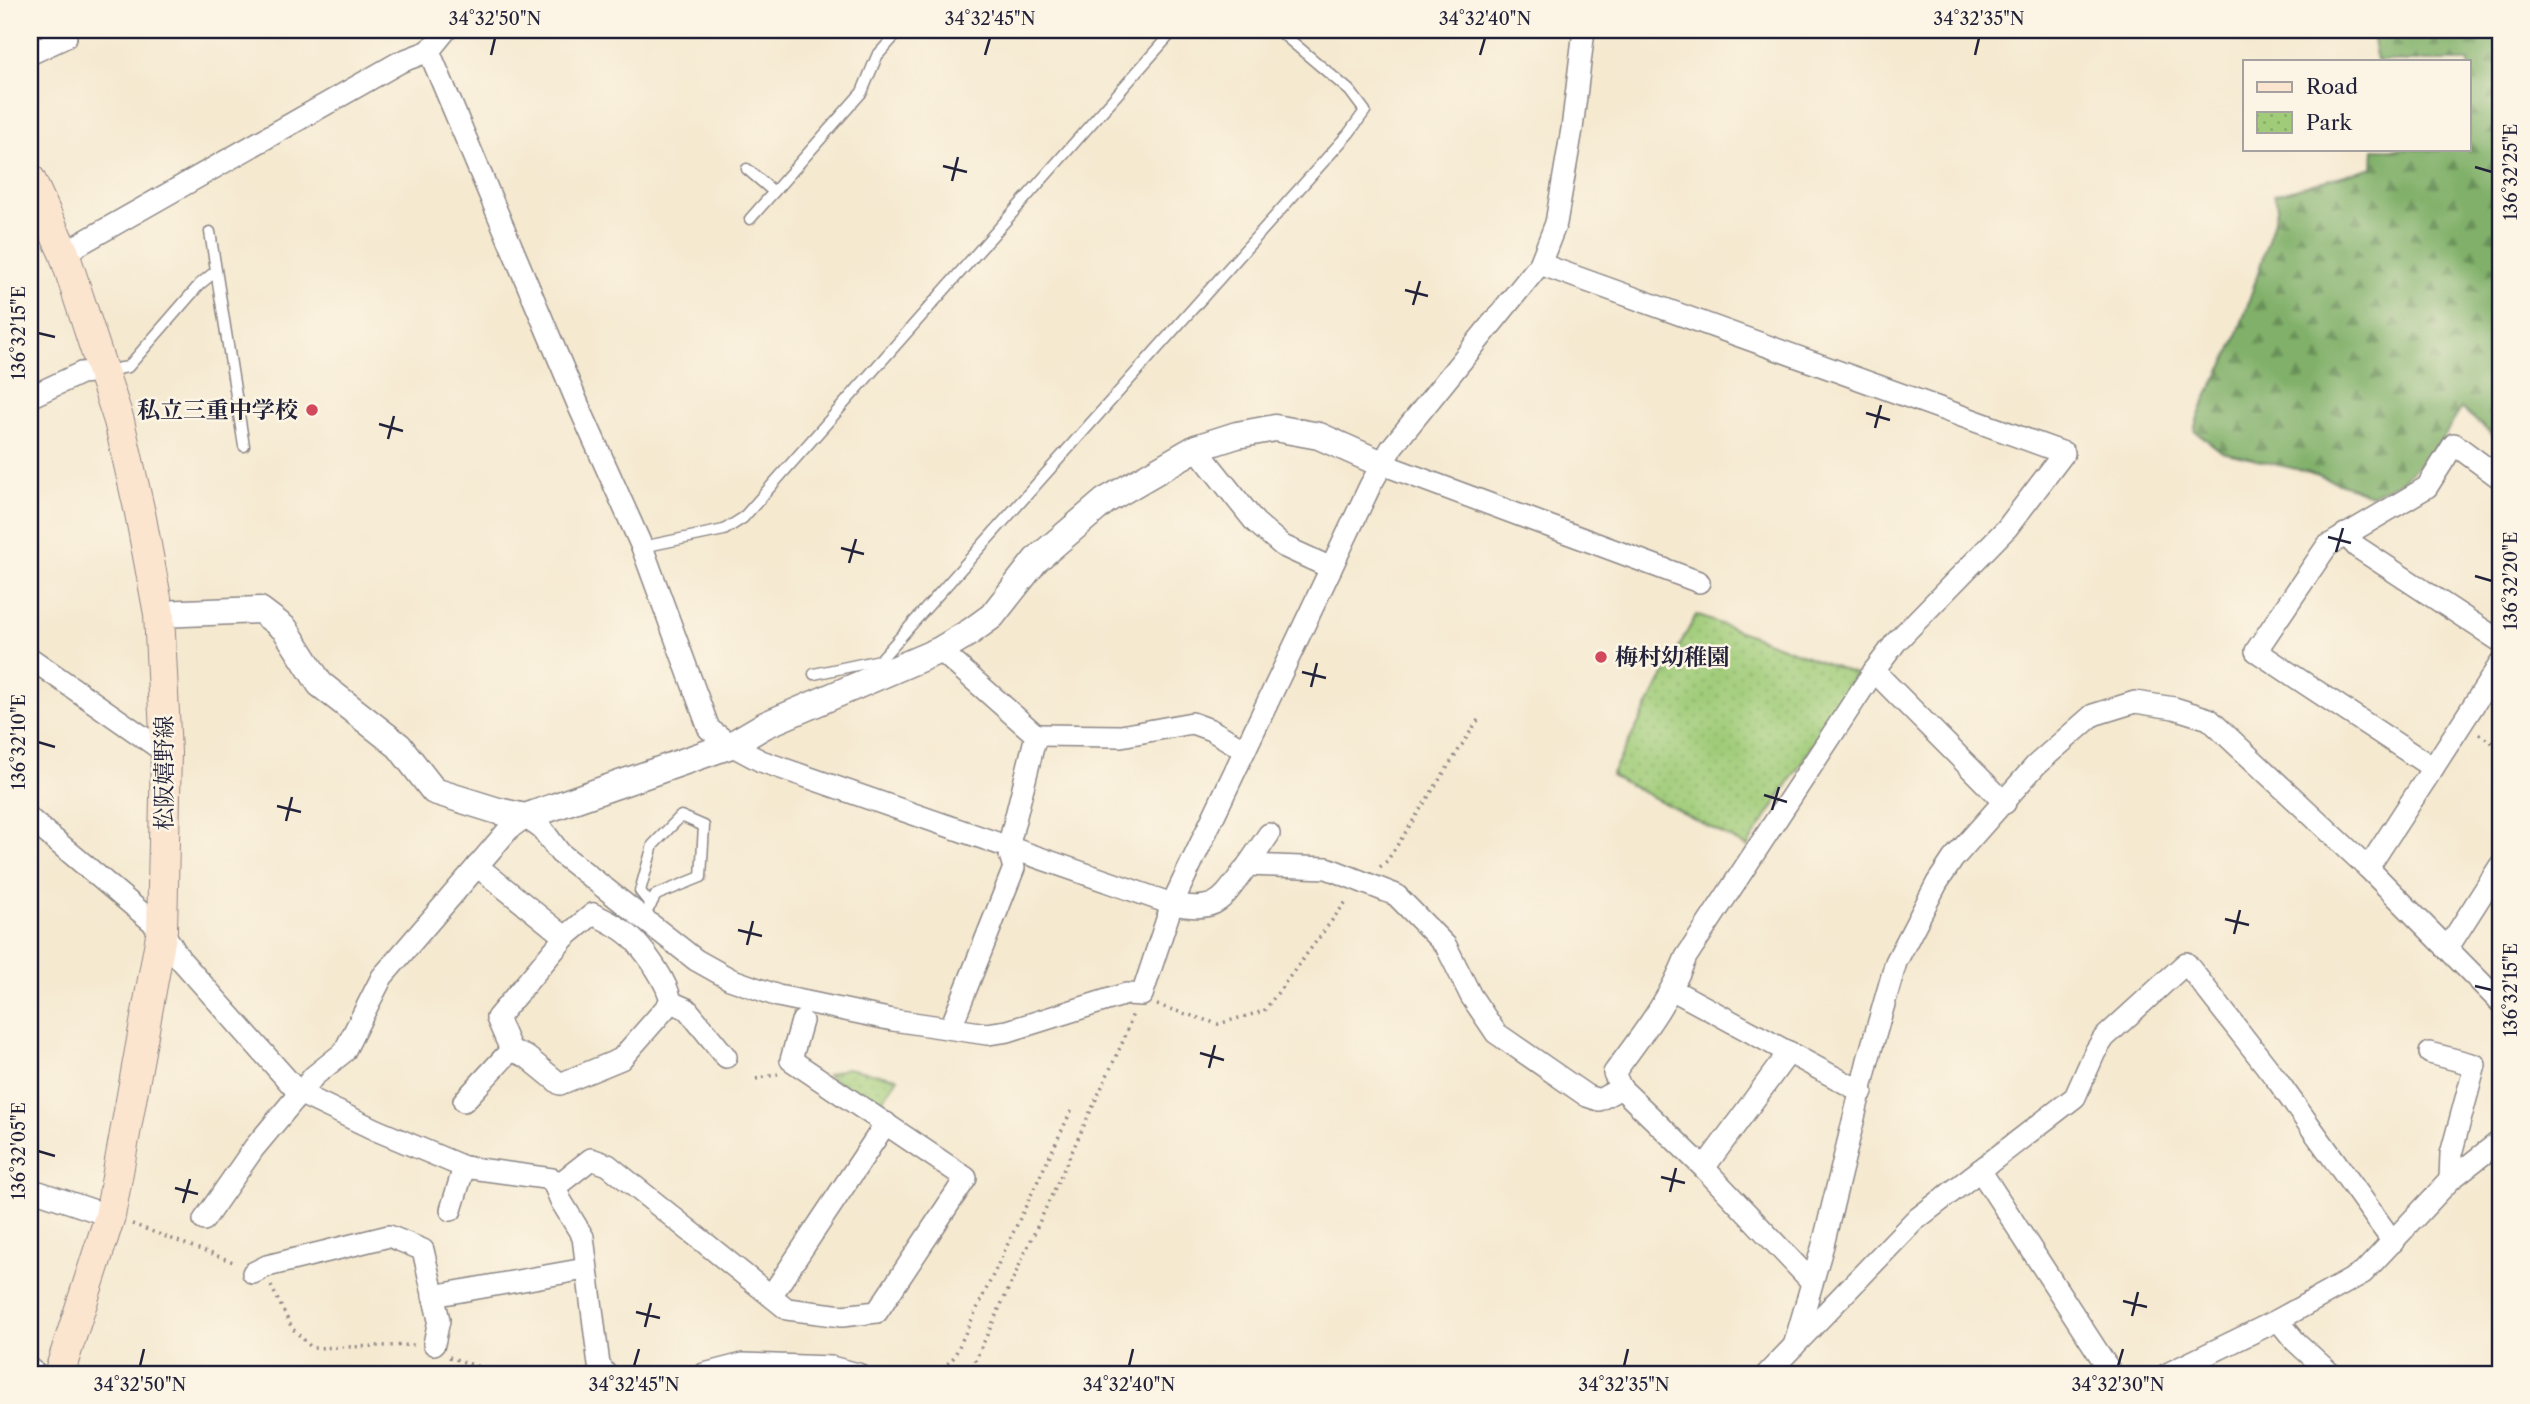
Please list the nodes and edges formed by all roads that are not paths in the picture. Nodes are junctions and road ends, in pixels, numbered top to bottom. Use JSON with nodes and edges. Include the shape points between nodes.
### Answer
{"nodes":[{"id":1,"x":446,"y":30,"type":"edge"},
{"id":2,"x":900,"y":30,"type":"edge"},
{"id":3,"x":1174,"y":30,"type":"edge"},
{"id":4,"x":1278,"y":30,"type":"edge"},
{"id":5,"x":1584,"y":30,"type":"edge"},
{"id":6,"x":66,"y":37,"type":"dead end"},
{"id":7,"x":429,"y":51,"type":"junction"},
{"id":8,"x":30,"y":54,"type":"edge"},
{"id":9,"x":747,"y":169,"type":"dead end"},
{"id":10,"x":30,"y":179,"type":"edge"},
{"id":11,"x":774,"y":192,"type":"junction"},
{"id":12,"x":750,"y":219,"type":"dead end"},
{"id":13,"x":210,"y":232,"type":"dead end"},
{"id":14,"x":64,"y":253,"type":"junction"},
{"id":15,"x":1540,"y":264,"type":"junction"},
{"id":16,"x":216,"y":271,"type":"junction"},
{"id":17,"x":104,"y":371,"type":"junction"},
{"id":18,"x":30,"y":397,"type":"edge"},
{"id":19,"x":244,"y":446,"type":"dead end"},
{"id":20,"x":1196,"y":448,"type":"junction"},
{"id":21,"x":1382,"y":464,"type":"junction"},
{"id":22,"x":2500,"y":478,"type":"edge"},
{"id":23,"x":2345,"y":534,"type":"junction"},
{"id":24,"x":642,"y":547,"type":"junction"},
{"id":25,"x":1331,"y":568,"type":"junction"},
{"id":26,"x":1699,"y":582,"type":"dead end"},
{"id":27,"x":159,"y":614,"type":"junction"},
{"id":28,"x":2500,"y":641,"type":"edge"},
{"id":29,"x":940,"y":650,"type":"junction"},
{"id":30,"x":30,"y":658,"type":"edge"},
{"id":31,"x":2500,"y":664,"type":"edge"},
{"id":32,"x":1874,"y":671,"type":"junction"},
{"id":33,"x":814,"y":674,"type":"dead end"},
{"id":34,"x":1036,"y":735,"type":"junction"},
{"id":35,"x":731,"y":745,"type":"junction"},
{"id":36,"x":1245,"y":750,"type":"junction"},
{"id":37,"x":166,"y":753,"type":"junction"},
{"id":38,"x":2433,"y":768,"type":"junction"},
{"id":39,"x":2005,"y":803,"type":"junction"},
{"id":40,"x":525,"y":817,"type":"junction"},
{"id":41,"x":30,"y":819,"type":"edge"},
{"id":42,"x":1269,"y":834,"type":"dead end"},
{"id":43,"x":1008,"y":848,"type":"junction"},
{"id":44,"x":1248,"y":864,"type":"junction"},
{"id":45,"x":477,"y":866,"type":"junction"},
{"id":46,"x":2500,"y":866,"type":"edge"},
{"id":47,"x":2368,"y":868,"type":"junction"},
{"id":48,"x":1172,"y":904,"type":"junction"},
{"id":49,"x":646,"y":912,"type":"junction"},
{"id":50,"x":162,"y":930,"type":"junction"},
{"id":51,"x":565,"y":937,"type":"junction"},
{"id":52,"x":2447,"y":949,"type":"junction"},
{"id":53,"x":1673,"y":990,"type":"junction"},
{"id":54,"x":671,"y":1002,"type":"junction"},
{"id":55,"x":2500,"y":1002,"type":"edge"},
{"id":56,"x":802,"y":1021,"type":"dead end"},
{"id":57,"x":951,"y":1027,"type":"junction"},
{"id":58,"x":511,"y":1049,"type":"junction"},
{"id":59,"x":1788,"y":1052,"type":"junction"},
{"id":60,"x":2430,"y":1053,"type":"dead end"},
{"id":61,"x":726,"y":1057,"type":"dead end"},
{"id":62,"x":1621,"y":1088,"type":"junction"},
{"id":63,"x":1862,"y":1092,"type":"junction"},
{"id":64,"x":299,"y":1093,"type":"junction"},
{"id":65,"x":464,"y":1101,"type":"dead end"},
{"id":66,"x":886,"y":1124,"type":"junction"},
{"id":67,"x":2500,"y":1140,"type":"edge"},
{"id":68,"x":464,"y":1167,"type":"junction"},
{"id":69,"x":1704,"y":1168,"type":"junction"},
{"id":70,"x":1980,"y":1170,"type":"junction"},
{"id":71,"x":2450,"y":1180,"type":"junction"},
{"id":72,"x":555,"y":1187,"type":"junction"},
{"id":73,"x":30,"y":1189,"type":"edge"},
{"id":74,"x":451,"y":1210,"type":"dead end"},
{"id":75,"x":110,"y":1216,"type":"junction"},
{"id":76,"x":204,"y":1220,"type":"dead end"},
{"id":77,"x":2393,"y":1242,"type":"junction"},
{"id":78,"x":585,"y":1269,"type":"junction"},
{"id":79,"x":253,"y":1273,"type":"road end"},
{"id":80,"x":1812,"y":1282,"type":"junction"},
{"id":81,"x":433,"y":1296,"type":"junction"},
{"id":82,"x":771,"y":1296,"type":"junction"},
{"id":83,"x":2278,"y":1321,"type":"junction"},
{"id":84,"x":434,"y":1344,"type":"road end"},
{"id":85,"x":1794,"y":1346,"type":"junction"},
{"id":86,"x":30,"y":1369,"type":"edge"},
{"id":87,"x":775,"y":1370,"type":"edge"},
{"id":88,"x":2175,"y":1373,"type":"edge"},
{"id":89,"x":36,"y":1374,"type":"edge"},
{"id":90,"x":59,"y":1374,"type":"edge"},
{"id":91,"x":606,"y":1374,"type":"edge"},
{"id":92,"x":705,"y":1374,"type":"edge"},
{"id":93,"x":858,"y":1374,"type":"edge"},
{"id":94,"x":1767,"y":1374,"type":"edge"},
{"id":95,"x":2112,"y":1374,"type":"edge"},
{"id":96,"x":2331,"y":1374,"type":"edge"}],
"edges":[{"from":1,"to":7,"type":"street"},
{"from":2,"to":11,"type":"lane","via":[[877,56],[862,92]]},
{"from":3,"to":24,"type":"lane","via":[[743,518],[724,530]]},
{"from":4,"to":33,"type":"lane","via":[[1350,91],[1365,111],[880,660]]},
{"from":5,"to":15,"type":"street","via":[[1556,223]]},
{"from":6,"to":8,"type":"street"},
{"from":7,"to":14,"type":"street","via":[[400,62]]},
{"from":7,"to":24,"type":"street"},
{"from":9,"to":11,"type":"lane"},
{"from":10,"to":14,"type":"main road","name":"松阪嬉野線"},
{"from":11,"to":12,"type":"lane"},
{"from":13,"to":16,"type":"lane"},
{"from":14,"to":17,"type":"main road","name":"松阪嬉野線"},
{"from":15,"to":21,"type":"street"},
{"from":15,"to":32,"type":"street","via":[[2064,453],[2007,528],[1896,642]]},
{"from":16,"to":17,"type":"lane","via":[[128,368]]},
{"from":16,"to":19,"type":"lane"},
{"from":17,"to":18,"type":"street","via":[[81,373]]},
{"from":17,"to":27,"type":"main road","name":"松阪嬉野線","via":[[140,513]]},
{"from":20,"to":21,"type":"street","via":[[1275,428],[1319,436]]},
{"from":20,"to":25,"type":"street","via":[[1255,522],[1283,546]]},
{"from":20,"to":29,"type":"street","via":[[1105,501],[1037,560],[992,616]]},
{"from":21,"to":25,"type":"street"},
{"from":21,"to":26,"type":"street"},
{"from":22,"to":23,"type":"street","via":[[2454,444],[2427,487]]},
{"from":23,"to":28,"type":"street","via":[[2357,547]]},
{"from":23,"to":38,"type":"street","via":[[2327,546],[2256,651]]},
{"from":24,"to":35,"type":"street","via":[[709,729]]},
{"from":25,"to":36,"type":"street"},
{"from":27,"to":37,"type":"main road","name":"松阪嬉野線"},
{"from":27,"to":40,"type":"street","via":[[260,610],[285,629],[320,684],[399,746],[434,791]]},
{"from":29,"to":34,"type":"street"},
{"from":29,"to":35,"type":"street","via":[[765,725]]},
{"from":30,"to":37,"type":"street"},
{"from":31,"to":38,"type":"street"},
{"from":32,"to":39,"type":"street"},
{"from":32,"to":53,"type":"street","via":[[1686,957]]},
{"from":34,"to":36,"type":"street","via":[[1121,736],[1192,723]]},
{"from":34,"to":43,"type":"street"},
{"from":35,"to":40,"type":"street"},
{"from":35,"to":43,"type":"street","via":[[761,761]]},
{"from":36,"to":48,"type":"street"},
{"from":37,"to":50,"type":"main road","name":"松阪嬉野線"},
{"from":38,"to":47,"type":"street"},
{"from":39,"to":47,"type":"street","via":[[2036,765],[2093,715],[2134,702],[2174,708],[2209,719]]},
{"from":39,"to":63,"type":"street","via":[[1953,859],[1922,908],[1896,962]]},
{"from":40,"to":45,"type":"street"},
{"from":40,"to":49,"type":"street","via":[[542,829],[560,853]]},
{"from":41,"to":50,"type":"street"},
{"from":42,"to":44,"type":"street"},
{"from":43,"to":48,"type":"street"},
{"from":43,"to":57,"type":"street","via":[[1014,868]]},
{"from":44,"to":48,"type":"street","via":[[1219,902],[1198,909]]},
{"from":44,"to":62,"type":"street","via":[[1327,868],[1396,895],[1446,946],[1496,1033],[1587,1096],[1599,1100]]},
{"from":45,"to":51,"type":"street"},
{"from":45,"to":64,"type":"street","via":[[382,977],[344,1052]]},
{"from":46,"to":52,"type":"street"},
{"from":47,"to":52,"type":"street"},
{"from":48,"to":57,"type":"street","via":[[1142,995],[1126,994],[1008,1031],[987,1034]]},
{"from":49,"to":49,"type":"lane","via":[[656,895],[701,877],[704,826],[681,816],[653,845],[640,891]]},
{"from":49,"to":57,"type":"street","via":[[696,960],[730,979],[778,996]]},
{"from":50,"to":64,"type":"street","via":[[180,959]]},
{"from":50,"to":75,"type":"main road","name":"松阪嬉野線"},
{"from":51,"to":54,"type":"street","via":[[593,914],[612,923],[634,940],[669,989]]},
{"from":51,"to":58,"type":"street","via":[[497,1018]]},
{"from":52,"to":55,"type":"street"},
{"from":53,"to":59,"type":"street"},
{"from":53,"to":62,"type":"street","via":[[1614,1073]]},
{"from":54,"to":58,"type":"street","via":[[621,1059],[560,1084]]},
{"from":54,"to":61,"type":"street","via":[[687,1009]]},
{"from":56,"to":66,"type":"street","via":[[791,1060]]},
{"from":58,"to":65,"type":"street"},
{"from":59,"to":63,"type":"street"},
{"from":59,"to":69,"type":"street"},
{"from":60,"to":71,"type":"street","via":[[2475,1065],[2451,1154]]},
{"from":62,"to":69,"type":"street"},
{"from":63,"to":80,"type":"street"},
{"from":64,"to":68,"type":"street"},
{"from":64,"to":76,"type":"street"},
{"from":66,"to":82,"type":"street"},
{"from":66,"to":82,"type":"street","via":[[966,1178],[877,1312],[842,1316],[787,1309]]},
{"from":67,"to":71,"type":"street"},
{"from":68,"to":72,"type":"street","via":[[552,1179]]},
{"from":68,"to":74,"type":"street"},
{"from":69,"to":80,"type":"street"},
{"from":70,"to":77,"type":"street","via":[[2075,1097],[2104,1038],[2186,963]]},
{"from":70,"to":85,"type":"street","via":[[1914,1222]]},
{"from":70,"to":95,"type":"street"},
{"from":71,"to":77,"type":"street"},
{"from":72,"to":78,"type":"street","via":[[583,1237]]},
{"from":72,"to":82,"type":"street","via":[[591,1158],[608,1164]]},
{"from":73,"to":75,"type":"street"},
{"from":75,"to":90,"type":"main road","name":"松阪嬉野線"},
{"from":77,"to":83,"type":"street","via":[[2363,1273]]},
{"from":78,"to":81,"type":"street"},
{"from":78,"to":91,"type":"street","via":[[599,1365]]},
{"from":79,"to":81,"type":"street","via":[[389,1236],[423,1250]]},
{"from":80,"to":85,"type":"street"},
{"from":81,"to":84,"type":"street","via":[[439,1320]]},
{"from":83,"to":88,"type":"street"},
{"from":83,"to":96,"type":"street"},
{"from":85,"to":94,"type":"street"},
{"from":86,"to":89,"type":"street"},
{"from":87,"to":92,"type":"street","via":[[743,1364]]},
{"from":87,"to":93,"type":"street","via":[[831,1367]]}]}
